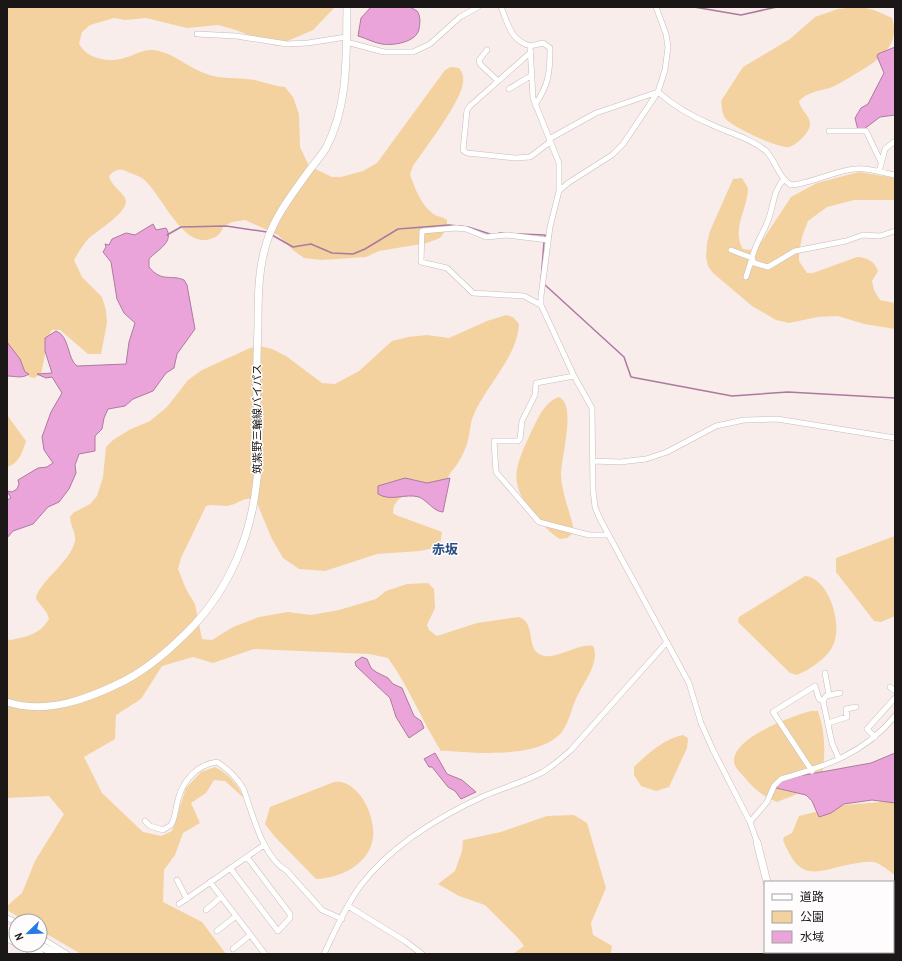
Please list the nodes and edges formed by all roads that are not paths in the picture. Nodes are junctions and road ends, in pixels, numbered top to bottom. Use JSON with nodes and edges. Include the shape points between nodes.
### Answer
{"nodes":[{"id":1,"x":347,"y":7,"type":"edge"},
{"id":2,"x":478,"y":7,"type":"edge"},
{"id":3,"x":501,"y":7,"type":"edge"},
{"id":4,"x":656,"y":7,"type":"edge"},
{"id":5,"x":197,"y":34,"type":"dead end"},
{"id":6,"x":346,"y":40,"type":"junction"},
{"id":7,"x":530,"y":46,"type":"junction"},
{"id":8,"x":487,"y":50,"type":"dead end"},
{"id":9,"x":531,"y":52,"type":"junction"},
{"id":10,"x":532,"y":76,"type":"junction"},
{"id":11,"x":498,"y":81,"type":"junction"},
{"id":12,"x":509,"y":90,"type":"dead end"},
{"id":13,"x":658,"y":92,"type":"junction"},
{"id":14,"x":535,"y":105,"type":"junction"},
{"id":15,"x":829,"y":131,"type":"dead end"},
{"id":16,"x":550,"y":140,"type":"junction"},
{"id":17,"x":895,"y":141,"type":"edge"},
{"id":18,"x":882,"y":162,"type":"junction"},
{"id":19,"x":879,"y":172,"type":"junction"},
{"id":20,"x":895,"y":175,"type":"edge"},
{"id":21,"x":784,"y":179,"type":"junction"},
{"id":22,"x":559,"y":192,"type":"junction"},
{"id":23,"x":895,"y":231,"type":"edge"},
{"id":24,"x":548,"y":240,"type":"junction"},
{"id":25,"x":731,"y":250,"type":"dead end"},
{"id":26,"x":752,"y":258,"type":"junction"},
{"id":27,"x":746,"y":277,"type":"dead end"},
{"id":28,"x":541,"y":305,"type":"junction"},
{"id":29,"x":574,"y":376,"type":"junction"},
{"id":30,"x":895,"y":438,"type":"edge"},
{"id":31,"x":593,"y":461,"type":"junction"},
{"id":32,"x":608,"y":535,"type":"junction"},
{"id":33,"x":667,"y":642,"type":"junction"},
{"id":34,"x":825,"y":673,"type":"dead end"},
{"id":35,"x":890,"y":687,"type":"dead end"},
{"id":36,"x":895,"y":691,"type":"edge"},
{"id":37,"x":840,"y":693,"type":"dead end"},
{"id":38,"x":829,"y":695,"type":"junction"},
{"id":39,"x":895,"y":698,"type":"edge"},
{"id":40,"x":823,"y":701,"type":"junction"},
{"id":41,"x":7,"y":702,"type":"edge"},
{"id":42,"x":856,"y":707,"type":"dead end"},
{"id":43,"x":895,"y":716,"type":"edge"},
{"id":44,"x":828,"y":723,"type":"junction"},
{"id":45,"x":875,"y":737,"type":"junction"},
{"id":46,"x":839,"y":759,"type":"junction"},
{"id":47,"x":812,"y":771,"type":"junction"},
{"id":48,"x":145,"y":821,"type":"dead end"},
{"id":49,"x":750,"y":822,"type":"junction"},
{"id":50,"x":757,"y":842,"type":"joint"},
{"id":51,"x":264,"y":845,"type":"junction"},
{"id":52,"x":246,"y":857,"type":"junction"},
{"id":53,"x":230,"y":868,"type":"junction"},
{"id":54,"x":177,"y":880,"type":"dead end"},
{"id":55,"x":767,"y":881,"type":"edge"},
{"id":56,"x":210,"y":882,"type":"junction"},
{"id":57,"x":222,"y":897,"type":"junction"},
{"id":58,"x":187,"y":899,"type":"junction"},
{"id":59,"x":179,"y":904,"type":"dead end"},
{"id":60,"x":348,"y":906,"type":"junction"},
{"id":61,"x":206,"y":910,"type":"dead end"},
{"id":62,"x":236,"y":916,"type":"junction"},
{"id":63,"x":342,"y":919,"type":"junction"},
{"id":64,"x":217,"y":931,"type":"dead end"},
{"id":65,"x":250,"y":935,"type":"junction"},
{"id":66,"x":48,"y":942,"type":"edge"},
{"id":67,"x":232,"y":949,"type":"dead end"},
{"id":68,"x":67,"y":954,"type":"edge"},
{"id":69,"x":265,"y":954,"type":"edge"},
{"id":70,"x":324,"y":954,"type":"edge"},
{"id":71,"x":422,"y":954,"type":"edge"}],
"edges":[{"from":1,"to":6,"type":"main road","name":"筑紫野三輪線バイパス"},
{"from":2,"to":6,"type":"street","via":[[460,17],[430,44],[414,52],[384,52]]},
{"from":3,"to":7,"type":"street","via":[[512,35],[522,44]]},
{"from":4,"to":13,"type":"street","via":[[668,47],[665,70]]},
{"from":5,"to":6,"type":"street","via":[[236,36],[287,44]]},
{"from":6,"to":41,"type":"main road","name":"筑紫野三輪線バイパス","via":[[344,93],[334,130],[324,150],[282,209],[264,252],[258,299],[257,486],[239,555],[227,580],[209,607],[185,634],[157,659],[130,677],[93,695],[62,704],[31,708]]},
{"from":7,"to":9,"type":"street"},
{"from":7,"to":14,"type":"street","via":[[543,43],[550,48],[548,80]]},
{"from":8,"to":11,"type":"street","via":[[479,60],[480,64]]},
{"from":9,"to":10,"type":"street"},
{"from":9,"to":11,"type":"street"},
{"from":10,"to":12,"type":"street"},
{"from":10,"to":14,"type":"street"},
{"from":11,"to":16,"type":"street","via":[[467,110],[463,150],[515,158],[530,156]]},
{"from":13,"to":16,"type":"street","via":[[596,113]]},
{"from":13,"to":21,"type":"street","via":[[677,107],[710,124],[744,137],[767,152]]},
{"from":13,"to":22,"type":"street","via":[[623,144],[612,155],[568,183]]},
{"from":14,"to":16,"type":"street"},
{"from":15,"to":18,"type":"street","via":[[866,131]]},
{"from":16,"to":22,"type":"street","via":[[559,163]]},
{"from":17,"to":18,"type":"street","via":[[885,149]]},
{"from":18,"to":19,"type":"street"},
{"from":19,"to":20,"type":"street"},
{"from":19,"to":21,"type":"street","via":[[864,169],[846,171],[792,185]]},
{"from":21,"to":26,"type":"street","via":[[772,200],[768,222]]},
{"from":22,"to":24,"type":"street"},
{"from":23,"to":26,"type":"street","via":[[880,236],[863,235],[795,251],[768,267],[754,263]]},
{"from":24,"to":28,"type":"street"},
{"from":24,"to":28,"type":"street","via":[[507,236],[490,238],[456,228],[422,231],[420,262],[447,268],[473,293],[524,296]]},
{"from":25,"to":26,"type":"street"},
{"from":26,"to":27,"type":"street"},
{"from":28,"to":29,"type":"street"},
{"from":29,"to":31,"type":"street","via":[[592,408]]},
{"from":29,"to":32,"type":"street","via":[[536,383],[535,395],[522,421],[520,439],[494,441],[496,472],[539,522],[588,535]]},
{"from":30,"to":31,"type":"street","via":[[777,419],[744,420],[716,426],[667,452],[646,459],[620,462]]},
{"from":31,"to":32,"type":"street","via":[[595,507]]},
{"from":32,"to":33,"type":"street"},
{"from":33,"to":49,"type":"street","via":[[689,683],[701,723],[713,750]]},
{"from":33,"to":60,"type":"street","via":[[572,750],[542,773],[482,797],[397,846],[374,869]]},
{"from":34,"to":38,"type":"street"},
{"from":35,"to":36,"type":"street"},
{"from":37,"to":38,"type":"street"},
{"from":38,"to":40,"type":"street"},
{"from":39,"to":45,"type":"street","via":[[867,729]]},
{"from":40,"to":44,"type":"street"},
{"from":40,"to":47,"type":"street","via":[[819,699],[815,686],[772,712]]},
{"from":42,"to":44,"type":"street","via":[[846,709],[847,717]]},
{"from":43,"to":45,"type":"street"},
{"from":44,"to":46,"type":"street","via":[[832,743]]},
{"from":45,"to":46,"type":"street"},
{"from":46,"to":47,"type":"street"},
{"from":47,"to":49,"type":"street","via":[[776,782],[767,802]]},
{"from":48,"to":51,"type":"street","via":[[150,826],[163,830],[171,825],[185,782],[206,763],[217,762],[232,773],[243,788]]},
{"from":49,"to":50,"type":"street"},
{"from":50,"to":55,"type":"main road"},
{"from":51,"to":52,"type":"street"},
{"from":51,"to":63,"type":"street","via":[[279,867],[287,871],[312,901],[322,910]]},
{"from":52,"to":53,"type":"street"},
{"from":52,"to":53,"type":"street","via":[[290,914],[290,918],[278,931]]},
{"from":53,"to":56,"type":"street"},
{"from":54,"to":58,"type":"street"},
{"from":56,"to":57,"type":"street"},
{"from":56,"to":58,"type":"street"},
{"from":57,"to":61,"type":"street"},
{"from":57,"to":62,"type":"street"},
{"from":58,"to":59,"type":"street"},
{"from":60,"to":63,"type":"street"},
{"from":60,"to":71,"type":"street"},
{"from":62,"to":64,"type":"street"},
{"from":62,"to":65,"type":"street"},
{"from":63,"to":70,"type":"street"},
{"from":65,"to":67,"type":"street"},
{"from":65,"to":69,"type":"street"},
{"from":66,"to":68,"type":"street"}]}
